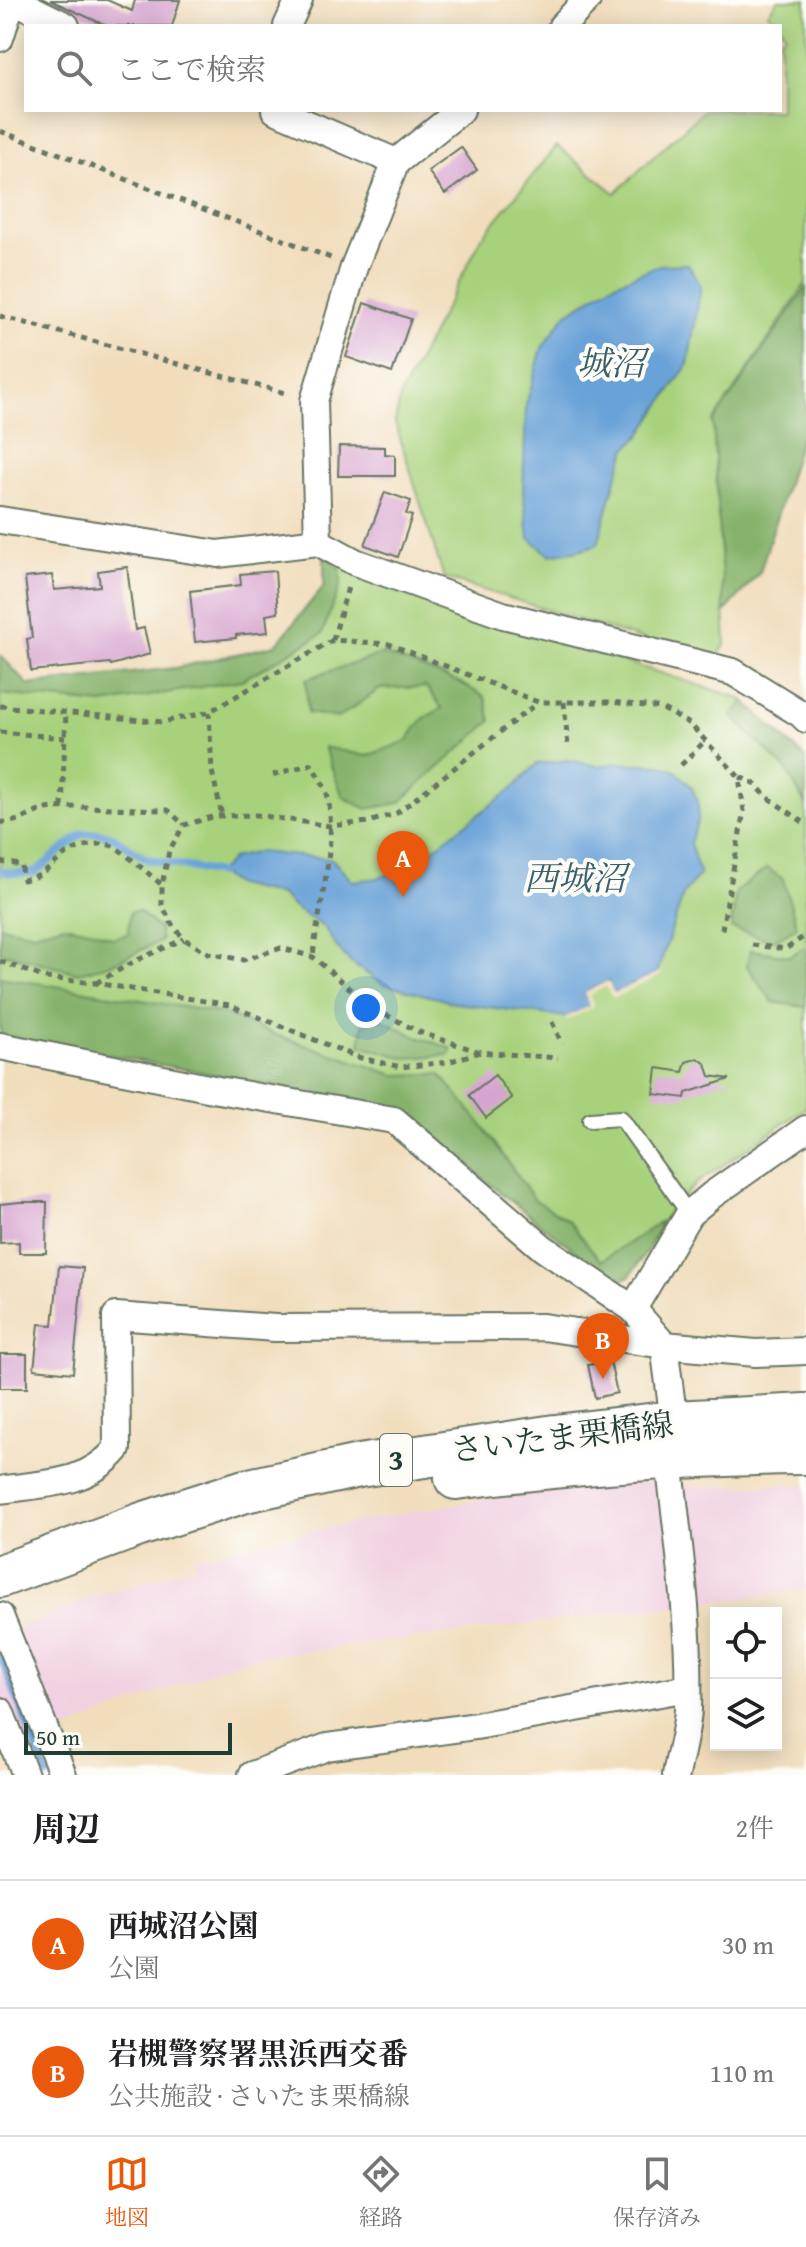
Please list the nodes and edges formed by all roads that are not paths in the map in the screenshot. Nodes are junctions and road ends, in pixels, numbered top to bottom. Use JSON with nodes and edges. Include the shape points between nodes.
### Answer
{"nodes":[{"id":1,"x":13,"y":0,"type":"edge"},
{"id":2,"x":299,"y":0,"type":"edge"},
{"id":3,"x":587,"y":0,"type":"edge"},
{"id":4,"x":62,"y":24,"type":"edge"},
{"id":5,"x":288,"y":24,"type":"edge"},
{"id":6,"x":564,"y":24,"type":"edge"},
{"id":7,"x":0,"y":38,"type":"edge"},
{"id":8,"x":280,"y":112,"type":"edge"},
{"id":9,"x":458,"y":112,"type":"edge"},
{"id":10,"x":396,"y":162,"type":"junction"},
{"id":11,"x":0,"y":520,"type":"edge"},
{"id":12,"x":318,"y":542,"type":"junction"},
{"id":13,"x":806,"y":719,"type":"edge"},
{"id":14,"x":0,"y":1046,"type":"edge"},
{"id":15,"x":590,"y":1120,"type":"dead end"},
{"id":16,"x":806,"y":1129,"type":"edge"},
{"id":17,"x":689,"y":1214,"type":"junction"},
{"id":18,"x":633,"y":1309,"type":"junction"},
{"id":19,"x":664,"y":1345,"type":"junction"},
{"id":20,"x":806,"y":1351,"type":"edge"},
{"id":21,"x":806,"y":1415,"type":"edge"},
{"id":22,"x":672,"y":1440,"type":"junction"},
{"id":23,"x":806,"y":1453,"type":"edge"},
{"id":24,"x":0,"y":1490,"type":"edge"},
{"id":25,"x":0,"y":1576,"type":"edge"},
{"id":26,"x":0,"y":1605,"type":"edge"},
{"id":27,"x":0,"y":1616,"type":"edge"},
{"id":28,"x":688,"y":1688,"type":"junction"},
{"id":29,"x":0,"y":1711,"type":"edge"},
{"id":30,"x":25,"y":1775,"type":"edge"},
{"id":31,"x":63,"y":1775,"type":"edge"},
{"id":32,"x":252,"y":1775,"type":"edge"},
{"id":33,"x":676,"y":1775,"type":"edge"}],
"edges":[{"from":1,"to":4,"type":"street"},
{"from":1,"to":7,"type":"street"},
{"from":2,"to":5,"type":"street"},
{"from":3,"to":6,"type":"street"},
{"from":8,"to":10,"type":"street"},
{"from":9,"to":10,"type":"street"},
{"from":10,"to":12,"type":"street","via":[[354,267],[314,401]]},
{"from":11,"to":12,"type":"street","via":[[218,554]]},
{"from":12,"to":13,"type":"street","via":[[355,562],[503,615],[733,672]]},
{"from":14,"to":18,"type":"street","via":[[394,1120],[543,1248]]},
{"from":15,"to":17,"type":"lane","via":[[621,1118]]},
{"from":16,"to":17,"type":"street"},
{"from":17,"to":18,"type":"street"},
{"from":18,"to":19,"type":"street"},
{"from":19,"to":20,"type":"street","via":[[756,1353]]},
{"from":19,"to":22,"type":"street"},
{"from":19,"to":24,"type":"street","via":[[543,1327],[275,1328],[116,1316],[117,1449],[89,1473]]},
{"from":21,"to":22,"type":"main road","name":"さいたま栗橋線","number":"3"},
{"from":22,"to":23,"type":"main road","name":"さいたま栗橋線","number":"3"},
{"from":22,"to":25,"type":"main road","name":"さいたま栗橋線","number":"3","via":[[555,1436],[359,1466],[245,1491]]},
{"from":22,"to":26,"type":"main road","name":"さいたま栗橋線","number":"3","via":[[559,1467],[368,1491],[253,1517]]},
{"from":22,"to":28,"type":"street"},
{"from":27,"to":31,"type":"street"},
{"from":28,"to":32,"type":"street","via":[[327,1747]]},
{"from":28,"to":33,"type":"street"},
{"from":29,"to":30,"type":"street"}]}
